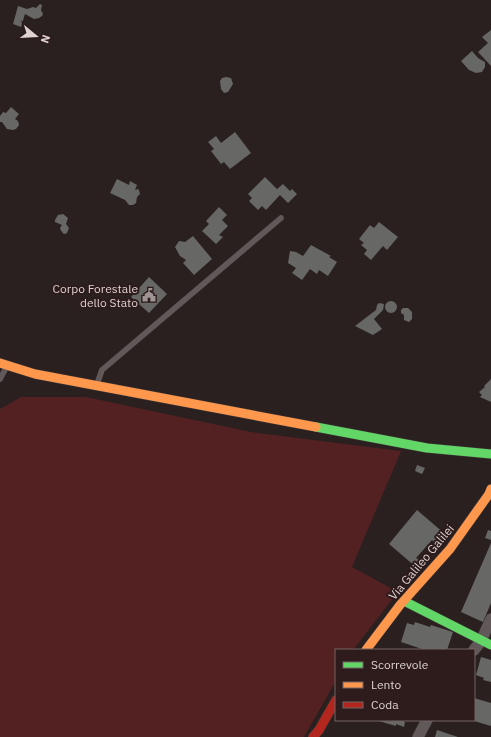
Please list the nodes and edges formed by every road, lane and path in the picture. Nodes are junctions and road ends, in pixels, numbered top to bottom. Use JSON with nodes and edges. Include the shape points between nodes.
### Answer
{"nodes":[{"id":1,"x":281,"y":218,"type":"dead end"},
{"id":2,"x":3,"y":365,"type":"edge"},
{"id":3,"x":0,"y":380,"type":"edge"},
{"id":4,"x":96,"y":386,"type":"junction"},
{"id":5,"x":491,"y":454,"type":"edge"},
{"id":6,"x":491,"y":489,"type":"edge"},
{"id":7,"x":404,"y":601,"type":"junction"},
{"id":8,"x":491,"y":619,"type":"edge"},
{"id":9,"x":486,"y":643,"type":"edge"},
{"id":10,"x":367,"y":649,"type":"edge"},
{"id":11,"x":475,"y":649,"type":"edge"},
{"id":12,"x":335,"y":702,"type":"edge"},
{"id":13,"x":426,"y":721,"type":"edge"},
{"id":14,"x":317,"y":734,"type":"edge"},
{"id":15,"x":418,"y":737,"type":"edge"}],
"edges":[{"from":1,"to":4,"type":"lane","via":[[102,370]]},
{"from":2,"to":3,"type":"lane"},
{"from":2,"to":4,"type":"street"},
{"from":4,"to":5,"type":"street","via":[[427,448]]},
{"from":6,"to":7,"type":"street","name":"Via Galileo Galilei","via":[[450,549]]},
{"from":7,"to":9,"type":"street"},
{"from":7,"to":10,"type":"street","name":"Via Galileo Galilei"},
{"from":8,"to":9,"type":"street"},
{"from":9,"to":11,"type":"street"},
{"from":12,"to":14,"type":"street"},
{"from":13,"to":15,"type":"street"}]}
